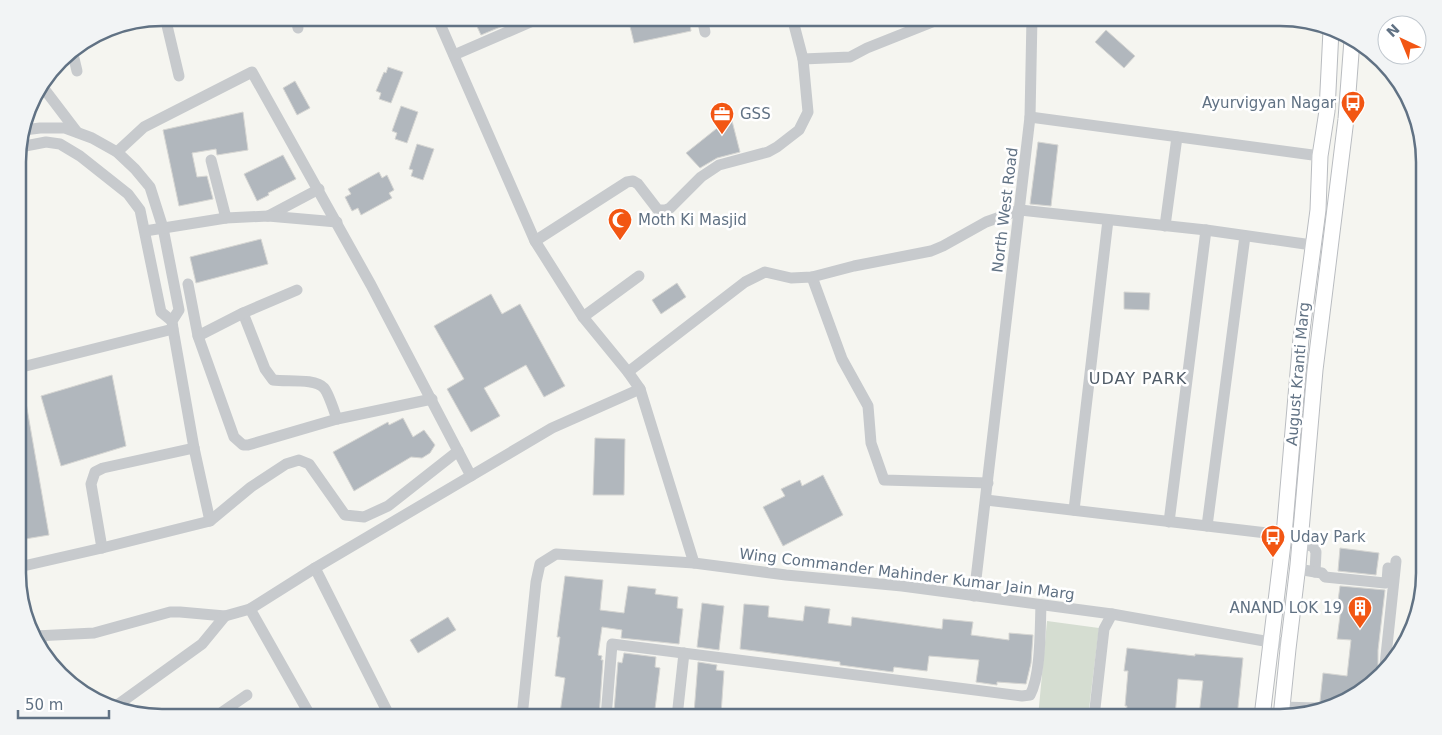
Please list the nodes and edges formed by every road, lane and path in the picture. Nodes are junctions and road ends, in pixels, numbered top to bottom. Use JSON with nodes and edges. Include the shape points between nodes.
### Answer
{"nodes":[{"id":1,"x":167,"y":26,"type":"edge"},
{"id":2,"x":441,"y":26,"type":"edge"},
{"id":3,"x":523,"y":26,"type":"edge"},
{"id":4,"x":703,"y":26,"type":"edge"},
{"id":5,"x":794,"y":26,"type":"edge"},
{"id":6,"x":924,"y":26,"type":"edge"},
{"id":7,"x":1032,"y":26,"type":"edge"},
{"id":8,"x":704,"y":32,"type":"dead end"},
{"id":9,"x":1331,"y":37,"type":"edge"},
{"id":10,"x":1354,"y":48,"type":"edge"},
{"id":11,"x":454,"y":55,"type":"junction"},
{"id":12,"x":74,"y":59,"type":"edge"},
{"id":13,"x":803,"y":59,"type":"junction"},
{"id":14,"x":77,"y":71,"type":"dead end"},
{"id":15,"x":179,"y":76,"type":"dead end"},
{"id":16,"x":46,"y":92,"type":"edge"},
{"id":17,"x":1030,"y":117,"type":"junction"},
{"id":18,"x":31,"y":129,"type":"edge"},
{"id":19,"x":77,"y":132,"type":"junction"},
{"id":20,"x":1177,"y":137,"type":"junction"},
{"id":21,"x":27,"y":146,"type":"edge"},
{"id":22,"x":117,"y":152,"type":"junction"},
{"id":23,"x":1320,"y":156,"type":"junction"},
{"id":24,"x":211,"y":160,"type":"dead end"},
{"id":25,"x":319,"y":189,"type":"junction"},
{"id":26,"x":1020,"y":210,"type":"junction"},
{"id":27,"x":268,"y":216,"type":"junction"},
{"id":28,"x":226,"y":218,"type":"junction"},
{"id":29,"x":1108,"y":220,"type":"junction"},
{"id":30,"x":337,"y":222,"type":"junction"},
{"id":31,"x":1165,"y":226,"type":"junction"},
{"id":32,"x":163,"y":228,"type":"junction"},
{"id":33,"x":1206,"y":230,"type":"junction"},
{"id":34,"x":145,"y":231,"type":"junction"},
{"id":35,"x":1245,"y":236,"type":"junction"},
{"id":36,"x":535,"y":241,"type":"junction"},
{"id":37,"x":1312,"y":245,"type":"junction"},
{"id":38,"x":639,"y":276,"type":"dead end"},
{"id":39,"x":812,"y":277,"type":"junction"},
{"id":40,"x":188,"y":284,"type":"dead end"},
{"id":41,"x":297,"y":290,"type":"dead end"},
{"id":42,"x":243,"y":313,"type":"junction"},
{"id":43,"x":583,"y":318,"type":"junction"},
{"id":44,"x":173,"y":325,"type":"junction"},
{"id":45,"x":198,"y":336,"type":"junction"},
{"id":46,"x":26,"y":366,"type":"edge"},
{"id":47,"x":628,"y":372,"type":"junction"},
{"id":48,"x":640,"y":390,"type":"junction"},
{"id":49,"x":432,"y":399,"type":"junction"},
{"id":50,"x":337,"y":419,"type":"junction"},
{"id":51,"x":194,"y":448,"type":"junction"},
{"id":52,"x":458,"y":451,"type":"junction"},
{"id":53,"x":471,"y":476,"type":"junction"},
{"id":54,"x":988,"y":483,"type":"junction"},
{"id":55,"x":986,"y":500,"type":"junction"},
{"id":56,"x":1074,"y":510,"type":"junction"},
{"id":57,"x":210,"y":521,"type":"junction"},
{"id":58,"x":1169,"y":522,"type":"junction"},
{"id":59,"x":1207,"y":526,"type":"junction"},
{"id":60,"x":1284,"y":535,"type":"junction"},
{"id":61,"x":1300,"y":544,"type":"junction"},
{"id":62,"x":102,"y":548,"type":"junction"},
{"id":63,"x":694,"y":563,"type":"junction"},
{"id":64,"x":26,"y":565,"type":"edge"},
{"id":65,"x":315,"y":568,"type":"junction"},
{"id":66,"x":1298,"y":569,"type":"junction"},
{"id":67,"x":1319,"y":572,"type":"junction"},
{"id":68,"x":974,"y":596,"type":"junction"},
{"id":69,"x":1041,"y":605,"type":"junction"},
{"id":70,"x":250,"y":610,"type":"junction"},
{"id":71,"x":1112,"y":614,"type":"junction"},
{"id":72,"x":225,"y":616,"type":"junction"},
{"id":73,"x":42,"y":636,"type":"edge"},
{"id":74,"x":1270,"y":642,"type":"junction"},
{"id":75,"x":1288,"y":643,"type":"junction"},
{"id":76,"x":684,"y":653,"type":"junction"},
{"id":77,"x":1384,"y":659,"type":"edge"},
{"id":78,"x":246,"y":695,"type":"dead end"},
{"id":79,"x":121,"y":702,"type":"edge"},
{"id":80,"x":1095,"y":708,"type":"edge"},
{"id":81,"x":1263,"y":708,"type":"edge"},
{"id":82,"x":1282,"y":708,"type":"edge"},
{"id":83,"x":227,"y":709,"type":"edge"},
{"id":84,"x":306,"y":709,"type":"edge"},
{"id":85,"x":385,"y":709,"type":"edge"},
{"id":86,"x":523,"y":709,"type":"edge"},
{"id":87,"x":607,"y":709,"type":"edge"},
{"id":88,"x":678,"y":709,"type":"edge"}],
"edges":[{"from":1,"to":15,"type":"street"},
{"from":2,"to":11,"type":"street"},
{"from":3,"to":11,"type":"street"},
{"from":4,"to":8,"type":"street"},
{"from":5,"to":13,"type":"street"},
{"from":6,"to":13,"type":"street","via":[[850,57]]},
{"from":7,"to":17,"type":"street","name":"North West Road"},
{"from":9,"to":23,"type":"main road","name":"August Kranti Marg","via":[[1327,111]]},
{"from":10,"to":61,"type":"main road","name":"August Kranti Marg","via":[[1348,75],[1346,119],[1315,370]]},
{"from":11,"to":36,"type":"street"},
{"from":12,"to":14,"type":"street"},
{"from":13,"to":36,"type":"street","via":[[808,112],[799,130],[777,147],[719,165],[665,210],[658,210],[638,184],[627,182]]},
{"from":16,"to":19,"type":"street"},
{"from":17,"to":20,"type":"street"},
{"from":17,"to":26,"type":"street","name":"North West Road"},
{"from":18,"to":19,"type":"street","via":[[65,128]]},
{"from":19,"to":22,"type":"street"},
{"from":20,"to":23,"type":"street"},
{"from":20,"to":31,"type":"street"},
{"from":21,"to":34,"type":"street","via":[[46,142],[60,144],[80,156],[128,194],[140,210]]},
{"from":22,"to":25,"type":"street","via":[[144,126],[252,72]]},
{"from":22,"to":32,"type":"street","via":[[150,187]]},
{"from":23,"to":37,"type":"main road","name":"August Kranti Marg","via":[[1318,210]]},
{"from":24,"to":28,"type":"street"},
{"from":25,"to":27,"type":"street"},
{"from":25,"to":30,"type":"street"},
{"from":26,"to":29,"type":"street"},
{"from":26,"to":39,"type":"street","via":[[986,222],[931,251]]},
{"from":26,"to":54,"type":"street","name":"North West Road"},
{"from":27,"to":28,"type":"street"},
{"from":27,"to":30,"type":"street"},
{"from":28,"to":32,"type":"street"},
{"from":29,"to":31,"type":"street"},
{"from":29,"to":56,"type":"street"},
{"from":30,"to":49,"type":"street"},
{"from":31,"to":33,"type":"street"},
{"from":32,"to":34,"type":"street"},
{"from":32,"to":44,"type":"street","via":[[179,310]]},
{"from":33,"to":35,"type":"street"},
{"from":33,"to":58,"type":"street"},
{"from":34,"to":44,"type":"street","via":[[161,312]]},
{"from":35,"to":37,"type":"street"},
{"from":35,"to":59,"type":"street"},
{"from":36,"to":43,"type":"street"},
{"from":37,"to":60,"type":"main road","name":"August Kranti Marg"},
{"from":38,"to":43,"type":"street"},
{"from":39,"to":47,"type":"street","via":[[758,274]]},
{"from":39,"to":54,"type":"street","via":[[842,359],[868,406],[871,443],[884,480]]},
{"from":40,"to":45,"type":"street"},
{"from":41,"to":42,"type":"street"},
{"from":42,"to":45,"type":"street"},
{"from":42,"to":50,"type":"street","via":[[265,369],[273,380],[311,381],[324,388]]},
{"from":43,"to":47,"type":"street"},
{"from":44,"to":46,"type":"street"},
{"from":44,"to":51,"type":"street"},
{"from":45,"to":50,"type":"street","via":[[234,437],[243,445]]},
{"from":47,"to":48,"type":"street"},
{"from":48,"to":53,"type":"street","via":[[552,428]]},
{"from":48,"to":63,"type":"street"},
{"from":49,"to":50,"type":"street"},
{"from":49,"to":52,"type":"street"},
{"from":51,"to":57,"type":"street"},
{"from":51,"to":62,"type":"street","via":[[95,472],[91,484]]},
{"from":52,"to":53,"type":"street"},
{"from":52,"to":57,"type":"street","via":[[388,506],[364,517],[345,516],[309,464],[299,460],[286,464],[251,487]]},
{"from":53,"to":65,"type":"street"},
{"from":54,"to":55,"type":"street","name":"North West Road"},
{"from":55,"to":56,"type":"street"},
{"from":55,"to":68,"type":"street","name":"North West Road"},
{"from":56,"to":58,"type":"street"},
{"from":57,"to":62,"type":"street"},
{"from":58,"to":59,"type":"street"},
{"from":59,"to":60,"type":"street"},
{"from":60,"to":74,"type":"main road","name":"August Kranti Marg"},
{"from":61,"to":66,"type":"main road","name":"August Kranti Marg"},
{"from":61,"to":67,"type":"street","via":[[1313,546],[1316,552],[1324,553]]},
{"from":62,"to":64,"type":"street"},
{"from":63,"to":68,"type":"street","name":"Wing Commander Mahinder Kumar Jain Marg"},
{"from":63,"to":86,"type":"street","name":"Wing Commander Mahinder Kumar Jain Marg","via":[[556,554],[540,564]]},
{"from":65,"to":70,"type":"street"},
{"from":65,"to":85,"type":"street"},
{"from":66,"to":67,"type":"street"},
{"from":66,"to":75,"type":"main road","name":"August Kranti Marg"},
{"from":67,"to":77,"type":"street","via":[[1326,577],[1385,583],[1392,561]]},
{"from":68,"to":69,"type":"street","name":"Wing Commander Mahinder Kumar Jain Marg"},
{"from":69,"to":71,"type":"street","name":"Wing Commander Mahinder Kumar Jain Marg"},
{"from":69,"to":76,"type":"street","via":[[1034,687],[1030,695],[852,676]]},
{"from":70,"to":72,"type":"street"},
{"from":70,"to":84,"type":"street"},
{"from":71,"to":74,"type":"street","name":"Wing Commander Mahinder Kumar Jain Marg"},
{"from":71,"to":80,"type":"street","via":[[1104,629]]},
{"from":72,"to":73,"type":"street","via":[[170,612],[94,633]]},
{"from":72,"to":79,"type":"street","via":[[202,644]]},
{"from":74,"to":75,"type":"street","name":"Wing Commander Mahinder Kumar Jain Marg"},
{"from":74,"to":81,"type":"main road","name":"August Kranti Marg"},
{"from":75,"to":82,"type":"main road","name":"August Kranti Marg"},
{"from":76,"to":87,"type":"street","via":[[612,644]]},
{"from":76,"to":88,"type":"street"},
{"from":78,"to":83,"type":"street"}]}
